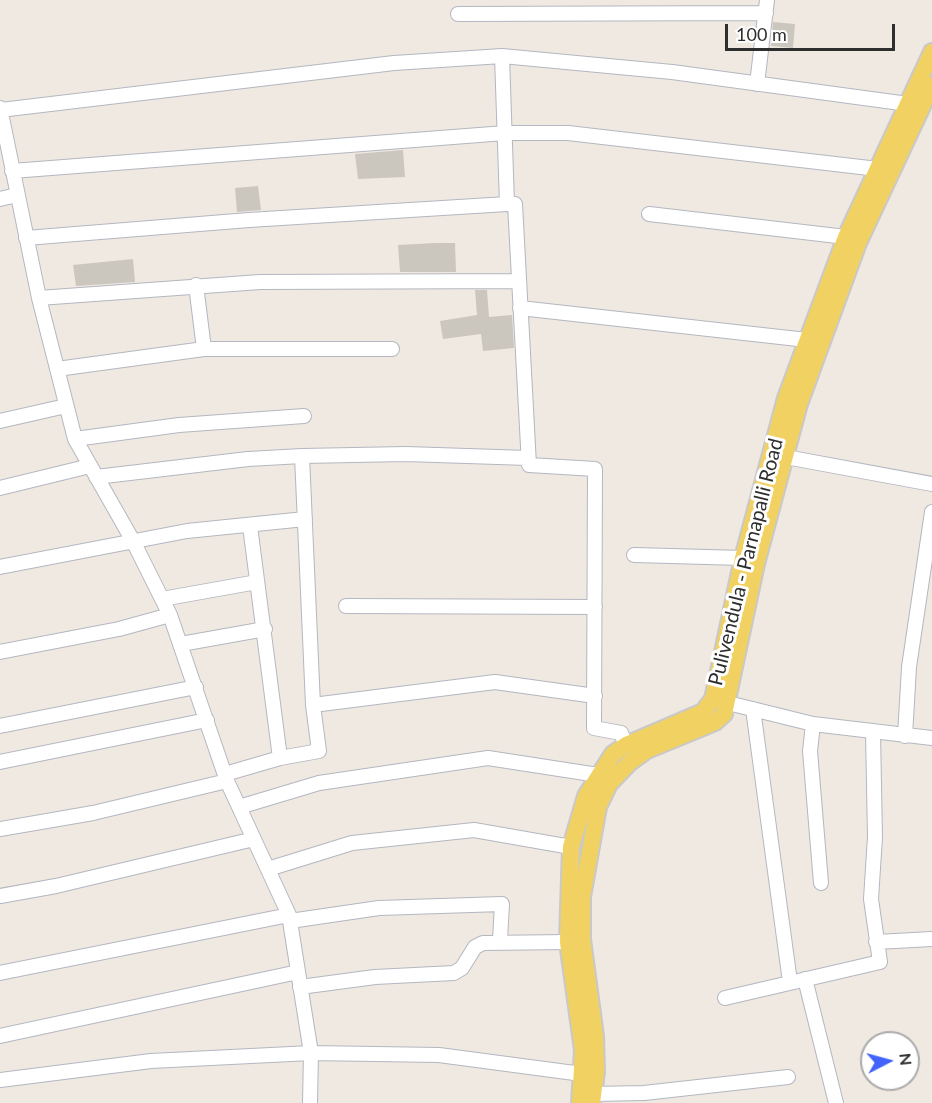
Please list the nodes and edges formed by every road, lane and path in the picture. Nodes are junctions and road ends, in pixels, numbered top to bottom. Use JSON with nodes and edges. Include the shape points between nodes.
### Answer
{"nodes":[{"id":1,"x":767,"y":7,"type":"edge"},
{"id":2,"x":458,"y":14,"type":"dead end"},
{"id":3,"x":932,"y":52,"type":"edge"},
{"id":4,"x":502,"y":56,"type":"junction"},
{"id":5,"x":757,"y":84,"type":"junction"},
{"id":6,"x":932,"y":85,"type":"edge"},
{"id":7,"x":0,"y":109,"type":"edge"},
{"id":8,"x":920,"y":110,"type":"edge"},
{"id":9,"x":505,"y":133,"type":"junction"},
{"id":10,"x":5,"y":157,"type":"edge"},
{"id":11,"x":878,"y":169,"type":"junction"},
{"id":12,"x":12,"y":171,"type":"junction"},
{"id":13,"x":17,"y":195,"type":"junction"},
{"id":14,"x":0,"y":199,"type":"edge"},
{"id":15,"x":507,"y":204,"type":"junction"},
{"id":16,"x":649,"y":214,"type":"dead end"},
{"id":17,"x":846,"y":237,"type":"junction"},
{"id":18,"x":26,"y":238,"type":"junction"},
{"id":19,"x":519,"y":281,"type":"junction"},
{"id":20,"x":196,"y":285,"type":"junction"},
{"id":21,"x":39,"y":298,"type":"junction"},
{"id":22,"x":520,"y":309,"type":"junction"},
{"id":23,"x":807,"y":340,"type":"junction"},
{"id":24,"x":204,"y":349,"type":"junction"},
{"id":25,"x":392,"y":349,"type":"dead end"},
{"id":26,"x":57,"y":369,"type":"junction"},
{"id":27,"x":66,"y":406,"type":"junction"},
{"id":28,"x":304,"y":416,"type":"dead end"},
{"id":29,"x":0,"y":421,"type":"edge"},
{"id":30,"x":75,"y":440,"type":"junction"},
{"id":31,"x":777,"y":455,"type":"junction"},
{"id":32,"x":302,"y":456,"type":"junction"},
{"id":33,"x":528,"y":458,"type":"junction"},
{"id":34,"x":93,"y":472,"type":"junction"},
{"id":35,"x":932,"y":484,"type":"edge"},
{"id":36,"x":0,"y":488,"type":"edge"},
{"id":37,"x":932,"y":512,"type":"edge"},
{"id":38,"x":305,"y":519,"type":"junction"},
{"id":39,"x":250,"y":525,"type":"junction"},
{"id":40,"x":133,"y":541,"type":"junction"},
{"id":41,"x":634,"y":555,"type":"dead end"},
{"id":42,"x":743,"y":558,"type":"junction"},
{"id":43,"x":0,"y":567,"type":"edge"},
{"id":44,"x":257,"y":582,"type":"junction"},
{"id":45,"x":162,"y":599,"type":"junction"},
{"id":46,"x":346,"y":606,"type":"dead end"},
{"id":47,"x":595,"y":607,"type":"junction"},
{"id":48,"x":170,"y":615,"type":"junction"},
{"id":49,"x":265,"y":629,"type":"junction"},
{"id":50,"x":181,"y":644,"type":"junction"},
{"id":51,"x":0,"y":652,"type":"edge"},
{"id":52,"x":196,"y":687,"type":"junction"},
{"id":53,"x":595,"y":696,"type":"junction"},
{"id":54,"x":720,"y":701,"type":"junction"},
{"id":55,"x":313,"y":705,"type":"junction"},
{"id":56,"x":753,"y":709,"type":"junction"},
{"id":57,"x":207,"y":720,"type":"junction"},
{"id":58,"x":813,"y":724,"type":"junction"},
{"id":59,"x":0,"y":726,"type":"edge"},
{"id":60,"x":873,"y":733,"type":"junction"},
{"id":61,"x":905,"y":736,"type":"junction"},
{"id":62,"x":932,"y":738,"type":"edge"},
{"id":63,"x":626,"y":744,"type":"junction"},
{"id":64,"x":280,"y":758,"type":"junction"},
{"id":65,"x":0,"y":762,"type":"edge"},
{"id":66,"x":598,"y":775,"type":"junction"},
{"id":67,"x":226,"y":777,"type":"junction"},
{"id":68,"x":239,"y":807,"type":"junction"},
{"id":69,"x":0,"y":829,"type":"edge"},
{"id":70,"x":254,"y":839,"type":"junction"},
{"id":71,"x":572,"y":848,"type":"junction"},
{"id":72,"x":268,"y":869,"type":"junction"},
{"id":73,"x":820,"y":883,"type":"dead end"},
{"id":74,"x":0,"y":896,"type":"edge"},
{"id":75,"x":289,"y":918,"type":"junction"},
{"id":76,"x":932,"y":939,"type":"edge"},
{"id":77,"x":500,"y":940,"type":"junction"},
{"id":78,"x":568,"y":942,"type":"junction"},
{"id":79,"x":876,"y":942,"type":"junction"},
{"id":80,"x":298,"y":972,"type":"junction"},
{"id":81,"x":0,"y":973,"type":"edge"},
{"id":82,"x":805,"y":978,"type":"junction"},
{"id":83,"x":790,"y":982,"type":"junction"},
{"id":84,"x":300,"y":987,"type":"junction"},
{"id":85,"x":725,"y":998,"type":"dead end"},
{"id":86,"x":0,"y":1036,"type":"edge"},
{"id":87,"x":310,"y":1053,"type":"junction"},
{"id":88,"x":582,"y":1074,"type":"junction"},
{"id":89,"x":788,"y":1077,"type":"dead end"},
{"id":90,"x":0,"y":1080,"type":"edge"},
{"id":91,"x":588,"y":1100,"type":"edge"},
{"id":92,"x":310,"y":1103,"type":"edge"},
{"id":93,"x":836,"y":1103,"type":"edge"}],
"edges":[{"from":1,"to":2,"type":"street"},
{"from":1,"to":5,"type":"street"},
{"from":3,"to":8,"type":"main road","name":"Pulivendula - Parnapalli Road"},
{"from":4,"to":5,"type":"street"},
{"from":4,"to":7,"type":"street","via":[[394,63]]},
{"from":4,"to":9,"type":"street"},
{"from":5,"to":8,"type":"street"},
{"from":6,"to":8,"type":"main road","name":"Pulivendula - Parnapalli Road"},
{"from":7,"to":10,"type":"street"},
{"from":8,"to":11,"type":"main road","name":"Pulivendula - Parnapalli Road"},
{"from":8,"to":31,"type":"main road","name":"Pulivendula - Parnapalli Road","via":[[837,295]]},
{"from":9,"to":11,"type":"street","via":[[568,133]]},
{"from":9,"to":12,"type":"street"},
{"from":9,"to":15,"type":"street"},
{"from":10,"to":12,"type":"street"},
{"from":11,"to":17,"type":"main road","name":"Pulivendula - Parnapalli Road"},
{"from":12,"to":13,"type":"street"},
{"from":13,"to":14,"type":"street"},
{"from":13,"to":18,"type":"street"},
{"from":15,"to":18,"type":"street"},
{"from":15,"to":19,"type":"street","via":[[515,204]]},
{"from":16,"to":17,"type":"street"},
{"from":17,"to":23,"type":"main road","name":"Pulivendula - Parnapalli Road"},
{"from":18,"to":21,"type":"street"},
{"from":19,"to":20,"type":"street","via":[[313,280]]},
{"from":19,"to":22,"type":"street"},
{"from":20,"to":21,"type":"street"},
{"from":20,"to":24,"type":"street"},
{"from":21,"to":26,"type":"street"},
{"from":22,"to":23,"type":"street"},
{"from":22,"to":33,"type":"street"},
{"from":23,"to":31,"type":"main road","name":"Pulivendula - Parnapalli Road","via":[[786,399]]},
{"from":24,"to":25,"type":"street"},
{"from":24,"to":26,"type":"street"},
{"from":26,"to":27,"type":"street"},
{"from":27,"to":29,"type":"street"},
{"from":27,"to":30,"type":"street"},
{"from":28,"to":30,"type":"street","via":[[179,425]]},
{"from":30,"to":34,"type":"street"},
{"from":31,"to":35,"type":"street"},
{"from":31,"to":42,"type":"main road","name":"Pulivendula - Parnapalli Road"},
{"from":31,"to":54,"type":"main road","name":"Pulivendula - Parnapalli Road","via":[[756,564]]},
{"from":32,"to":33,"type":"street"},
{"from":32,"to":34,"type":"street"},
{"from":32,"to":38,"type":"street"},
{"from":33,"to":47,"type":"street","via":[[529,465],[595,470]]},
{"from":34,"to":36,"type":"street"},
{"from":34,"to":40,"type":"street"},
{"from":37,"to":61,"type":"street","via":[[909,667]]},
{"from":38,"to":39,"type":"street"},
{"from":38,"to":55,"type":"street"},
{"from":39,"to":40,"type":"street"},
{"from":39,"to":44,"type":"street"},
{"from":40,"to":43,"type":"street"},
{"from":40,"to":45,"type":"street"},
{"from":41,"to":42,"type":"street"},
{"from":42,"to":54,"type":"main road","name":"Pulivendula - Parnapalli Road"},
{"from":44,"to":45,"type":"street"},
{"from":44,"to":49,"type":"street"},
{"from":45,"to":48,"type":"street"},
{"from":46,"to":47,"type":"street"},
{"from":47,"to":53,"type":"street"},
{"from":48,"to":50,"type":"street"},
{"from":48,"to":51,"type":"street"},
{"from":49,"to":50,"type":"street"},
{"from":49,"to":64,"type":"street"},
{"from":50,"to":52,"type":"street"},
{"from":52,"to":57,"type":"street"},
{"from":52,"to":59,"type":"street"},
{"from":53,"to":55,"type":"street","via":[[495,682]]},
{"from":53,"to":63,"type":"street","via":[[594,728],[621,733]]},
{"from":54,"to":56,"type":"street"},
{"from":54,"to":63,"type":"main road","name":"Pulivendula - Parnapalli Road"},
{"from":54,"to":91,"type":"main road","name":"Pulivendula - Parnapalli Road","via":[[724,714],[715,722],[647,750],[629,763],[609,784],[598,807],[582,897],[582,939],[595,1036],[596,1072]]},
{"from":55,"to":64,"type":"street","via":[[319,751]]},
{"from":56,"to":58,"type":"street"},
{"from":56,"to":83,"type":"street"},
{"from":57,"to":65,"type":"street"},
{"from":57,"to":67,"type":"street"},
{"from":58,"to":60,"type":"street"},
{"from":58,"to":73,"type":"street","via":[[810,751]]},
{"from":60,"to":61,"type":"street"},
{"from":60,"to":79,"type":"street","via":[[875,837],[870,899]]},
{"from":61,"to":62,"type":"street"},
{"from":63,"to":66,"type":"main road","name":"Pulivendula - Parnapalli Road"},
{"from":64,"to":67,"type":"street"},
{"from":66,"to":68,"type":"street","via":[[488,758],[319,783]]},
{"from":66,"to":71,"type":"main road","name":"Pulivendula - Parnapalli Road","via":[[586,796]]},
{"from":67,"to":68,"type":"street"},
{"from":67,"to":69,"type":"street","via":[[93,813]]},
{"from":68,"to":70,"type":"street"},
{"from":70,"to":72,"type":"street"},
{"from":70,"to":74,"type":"street"},
{"from":71,"to":72,"type":"street","via":[[474,830],[352,843]]},
{"from":71,"to":78,"type":"main road","name":"Pulivendula - Parnapalli Road"},
{"from":72,"to":75,"type":"street"},
{"from":75,"to":77,"type":"street","via":[[379,908],[502,904]]},
{"from":75,"to":80,"type":"street"},
{"from":75,"to":81,"type":"street"},
{"from":76,"to":79,"type":"street"},
{"from":77,"to":78,"type":"street"},
{"from":77,"to":84,"type":"street","via":[[475,947],[462,968],[454,973],[375,977]]},
{"from":78,"to":88,"type":"main road","name":"Pulivendula - Parnapalli Road","via":[[580,1025]]},
{"from":79,"to":82,"type":"street","via":[[880,962]]},
{"from":80,"to":84,"type":"street"},
{"from":80,"to":86,"type":"street"},
{"from":82,"to":83,"type":"street"},
{"from":82,"to":93,"type":"street"},
{"from":83,"to":85,"type":"street"},
{"from":84,"to":87,"type":"street"},
{"from":87,"to":88,"type":"street","via":[[440,1055]]},
{"from":87,"to":90,"type":"street","via":[[151,1061]]},
{"from":87,"to":92,"type":"street"},
{"from":88,"to":91,"type":"main road","name":"Pulivendula - Parnapalli Road"},
{"from":89,"to":91,"type":"street"}]}
